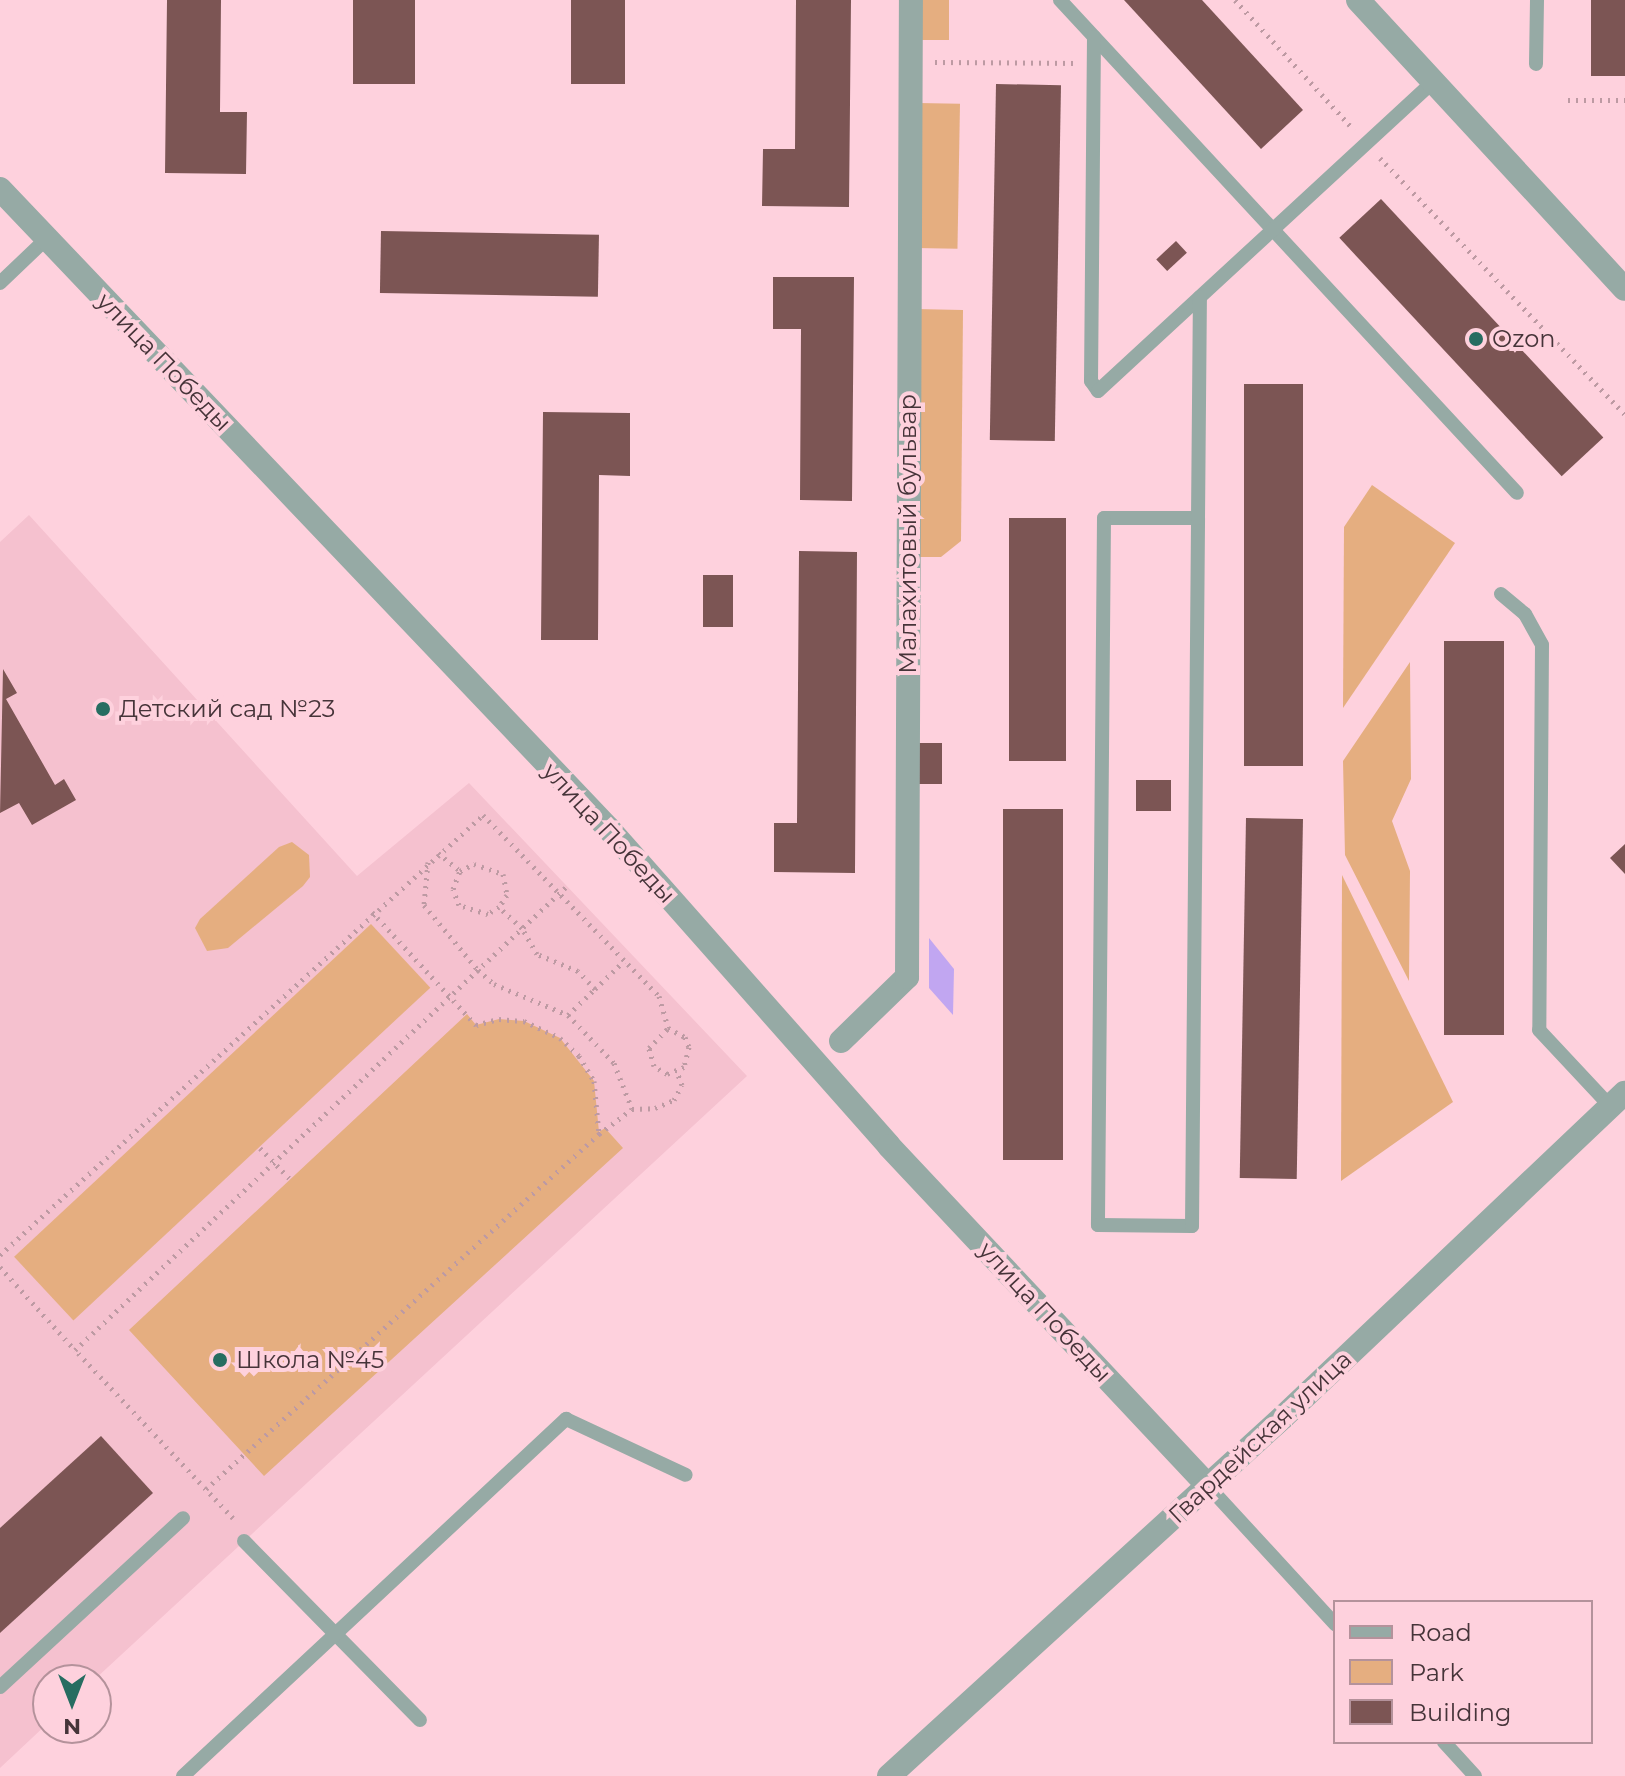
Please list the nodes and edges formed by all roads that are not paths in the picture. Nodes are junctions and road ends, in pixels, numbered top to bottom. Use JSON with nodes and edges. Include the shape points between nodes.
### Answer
{"nodes":[{"id":1,"x":911,"y":0,"type":"edge"},
{"id":2,"x":1060,"y":0,"type":"edge"},
{"id":3,"x":1358,"y":0,"type":"edge"},
{"id":4,"x":1537,"y":0,"type":"edge"},
{"id":5,"x":1094,"y":37,"type":"junction"},
{"id":6,"x":1536,"y":64,"type":"dead end"},
{"id":7,"x":1433,"y":82,"type":"junction"},
{"id":8,"x":0,"y":189,"type":"edge"},
{"id":9,"x":1273,"y":230,"type":"junction"},
{"id":10,"x":46,"y":239,"type":"junction"},
{"id":11,"x":0,"y":283,"type":"edge"},
{"id":12,"x":1625,"y":289,"type":"edge"},
{"id":13,"x":1200,"y":297,"type":"junction"},
{"id":14,"x":1517,"y":493,"type":"dead end"},
{"id":15,"x":1198,"y":518,"type":"junction"},
{"id":16,"x":1501,"y":594,"type":"dead end"},
{"id":17,"x":841,"y":1041,"type":"dead end"},
{"id":18,"x":1618,"y":1100,"type":"edge"},
{"id":19,"x":686,"y":1475,"type":"dead end"},
{"id":20,"x":1208,"y":1486,"type":"junction"},
{"id":21,"x":183,"y":1518,"type":"dead end"},
{"id":22,"x":244,"y":1541,"type":"dead end"},
{"id":23,"x":1333,"y":1622,"type":"edge"},
{"id":24,"x":335,"y":1634,"type":"junction"},
{"id":25,"x":0,"y":1687,"type":"edge"},
{"id":26,"x":420,"y":1720,"type":"dead end"},
{"id":27,"x":1446,"y":1744,"type":"edge"},
{"id":28,"x":183,"y":1776,"type":"edge"},
{"id":29,"x":889,"y":1776,"type":"edge"},
{"id":30,"x":1475,"y":1776,"type":"edge"}],
"edges":[{"from":1,"to":17,"type":"street","name":"Малахитовый бульвар","via":[[907,977]]},
{"from":2,"to":5,"type":"lane"},
{"from":3,"to":7,"type":"street"},
{"from":4,"to":6,"type":"lane"},
{"from":5,"to":9,"type":"lane"},
{"from":5,"to":13,"type":"lane","via":[[1091,381],[1098,391]]},
{"from":7,"to":9,"type":"lane"},
{"from":7,"to":12,"type":"street"},
{"from":8,"to":10,"type":"street","name":"улица Победы"},
{"from":9,"to":13,"type":"lane"},
{"from":9,"to":14,"type":"lane"},
{"from":10,"to":11,"type":"lane"},
{"from":10,"to":20,"type":"street","name":"улица Победы","via":[[608,828],[889,1146]]},
{"from":13,"to":15,"type":"lane"},
{"from":15,"to":15,"type":"lane","via":[[1104,518],[1098,1225],[1192,1226]]},
{"from":16,"to":18,"type":"lane","via":[[1525,614],[1542,645],[1539,1030]]},
{"from":18,"to":20,"type":"street","name":"Гвардейская улица"},
{"from":19,"to":24,"type":"lane","via":[[566,1419]]},
{"from":20,"to":23,"type":"lane"},
{"from":20,"to":29,"type":"street","name":"Гвардейская улица"},
{"from":21,"to":25,"type":"lane"},
{"from":22,"to":24,"type":"lane"},
{"from":24,"to":26,"type":"lane"},
{"from":24,"to":28,"type":"lane"},
{"from":27,"to":30,"type":"lane"}]}
